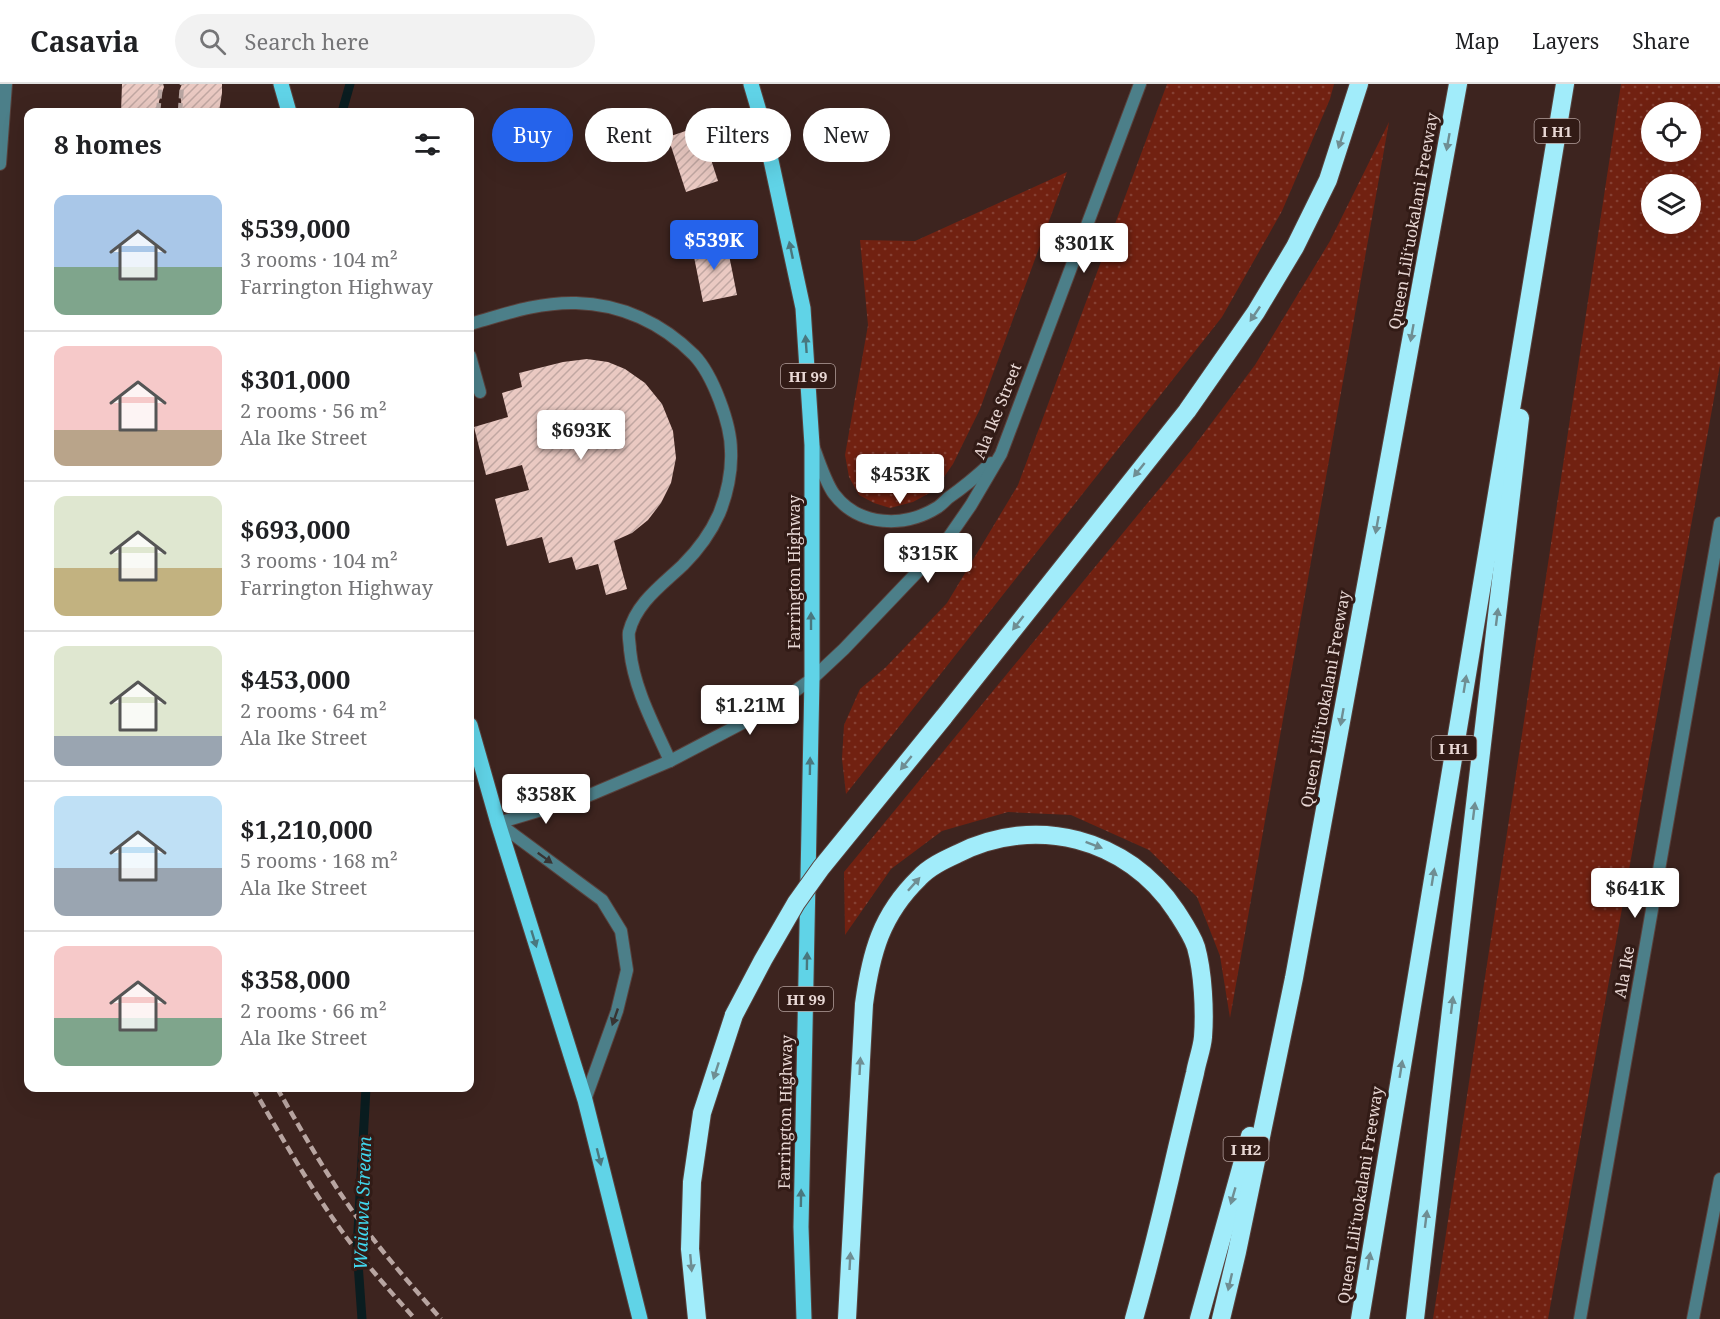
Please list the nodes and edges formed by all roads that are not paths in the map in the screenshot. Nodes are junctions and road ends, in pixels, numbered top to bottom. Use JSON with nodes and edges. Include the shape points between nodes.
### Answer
{"nodes":[{"id":1,"x":6,"y":84,"type":"edge"},
{"id":2,"x":281,"y":84,"type":"edge"},
{"id":3,"x":751,"y":84,"type":"edge"},
{"id":4,"x":1140,"y":84,"type":"edge"},
{"id":5,"x":1359,"y":84,"type":"edge"},
{"id":6,"x":1458,"y":84,"type":"edge"},
{"id":7,"x":1565,"y":84,"type":"edge"},
{"id":8,"x":288,"y":108,"type":"edge"},
{"id":9,"x":0,"y":164,"type":"edge"},
{"id":10,"x":1548,"y":178,"type":"junction"},
{"id":11,"x":474,"y":323,"type":"edge"},
{"id":12,"x":474,"y":370,"type":"edge"},
{"id":13,"x":480,"y":392,"type":"dead end"},
{"id":14,"x":812,"y":445,"type":"junction"},
{"id":15,"x":1001,"y":454,"type":"junction"},
{"id":16,"x":1720,"y":524,"type":"edge"},
{"id":17,"x":1717,"y":555,"type":"edge"},
{"id":18,"x":812,"y":679,"type":"junction"},
{"id":19,"x":474,"y":739,"type":"edge"},
{"id":20,"x":670,"y":761,"type":"junction"},
{"id":21,"x":498,"y":823,"type":"junction"},
{"id":22,"x":1294,"y":978,"type":"junction"},
{"id":23,"x":585,"y":1100,"type":"junction"},
{"id":24,"x":1720,"y":1179,"type":"edge"},
{"id":25,"x":1714,"y":1240,"type":"edge"},
{"id":26,"x":640,"y":1319,"type":"edge"},
{"id":27,"x":697,"y":1319,"type":"edge"},
{"id":28,"x":804,"y":1319,"type":"edge"},
{"id":29,"x":847,"y":1319,"type":"edge"},
{"id":30,"x":1134,"y":1319,"type":"edge"},
{"id":31,"x":1199,"y":1319,"type":"edge"},
{"id":32,"x":1221,"y":1319,"type":"edge"},
{"id":33,"x":1360,"y":1319,"type":"edge"},
{"id":34,"x":1415,"y":1319,"type":"edge"},
{"id":35,"x":1580,"y":1319,"type":"edge"},
{"id":36,"x":1693,"y":1319,"type":"edge"}],
"edges":[{"from":1,"to":9,"type":"street"},
{"from":2,"to":8,"type":"main road"},
{"from":14,"to":3,"type":"main road","name":"Farrington Highway","number":"HI 99","one_way":true,"via":[[803,308]]},
{"from":4,"to":15,"type":"street","name":"Ala Ike Street"},
{"from":5,"to":27,"type":"highway","one_way":true,"bridge":true,"via":[[1328,180],[1295,247],[1256,312],[1187,411],[828,859],[763,960],[734,1015],[702,1113],[692,1182],[690,1249]]},
{"from":6,"to":22,"type":"highway","name":"Queen Liliʻuokalani Freeway","one_way":true},
{"from":7,"to":10,"type":"highway","name":"Queen Liliʻuokalani Freeway","number":"I H1"},
{"from":33,"to":10,"type":"highway","name":"Queen Liliʻuokalani Freeway","number":"I H1","one_way":true},
{"from":34,"to":10,"type":"highway","one_way":true},
{"from":11,"to":20,"type":"street","via":[[537,305],[577,303],[613,308],[641,317],[667,332],[696,357],[713,384],[726,418],[731,450],[729,481],[720,513],[685,563],[637,612],[628,634],[642,698]]},
{"from":12,"to":13,"type":"street"},
{"from":14,"to":15,"type":"street","via":[[833,493],[857,513],[883,522],[904,520],[938,507]]},
{"from":18,"to":14,"type":"main road","name":"Farrington Highway","number":"HI 99","one_way":true},
{"from":15,"to":18,"type":"street","name":"Ala Ike Street","via":[[944,544]]},
{"from":16,"to":17,"type":"street","name":"Ala Ike"},
{"from":17,"to":35,"type":"street","name":"Ala Ike"},
{"from":18,"to":20,"type":"street","name":"Ala Ike Street","via":[[771,708]]},
{"from":28,"to":18,"type":"main road","name":"Farrington Highway","number":"HI 99","one_way":true,"via":[[801,1227]]},
{"from":19,"to":21,"type":"main road"},
{"from":20,"to":21,"type":"street","name":"Ala Ike Street","via":[[585,797]]},
{"from":21,"to":23,"type":"main road","one_way":true},
{"from":21,"to":23,"type":"street","one_way":true,"via":[[602,900],[621,931],[627,970],[617,1011]]},
{"from":22,"to":31,"type":"highway","number":"I H2","one_way":true},
{"from":22,"to":32,"type":"highway","name":"Queen Liliʻuokalani Freeway","one_way":true},
{"from":23,"to":26,"type":"main road","one_way":true},
{"from":24,"to":25,"type":"street"},
{"from":25,"to":36,"type":"street"},
{"from":29,"to":30,"type":"highway","one_way":true,"via":[[864,1004],[875,944],[902,897],[941,862],[989,840],[1043,834],[1094,844],[1143,874],[1165,894],[1196,946],[1202,981],[1203,1038]]}]}
